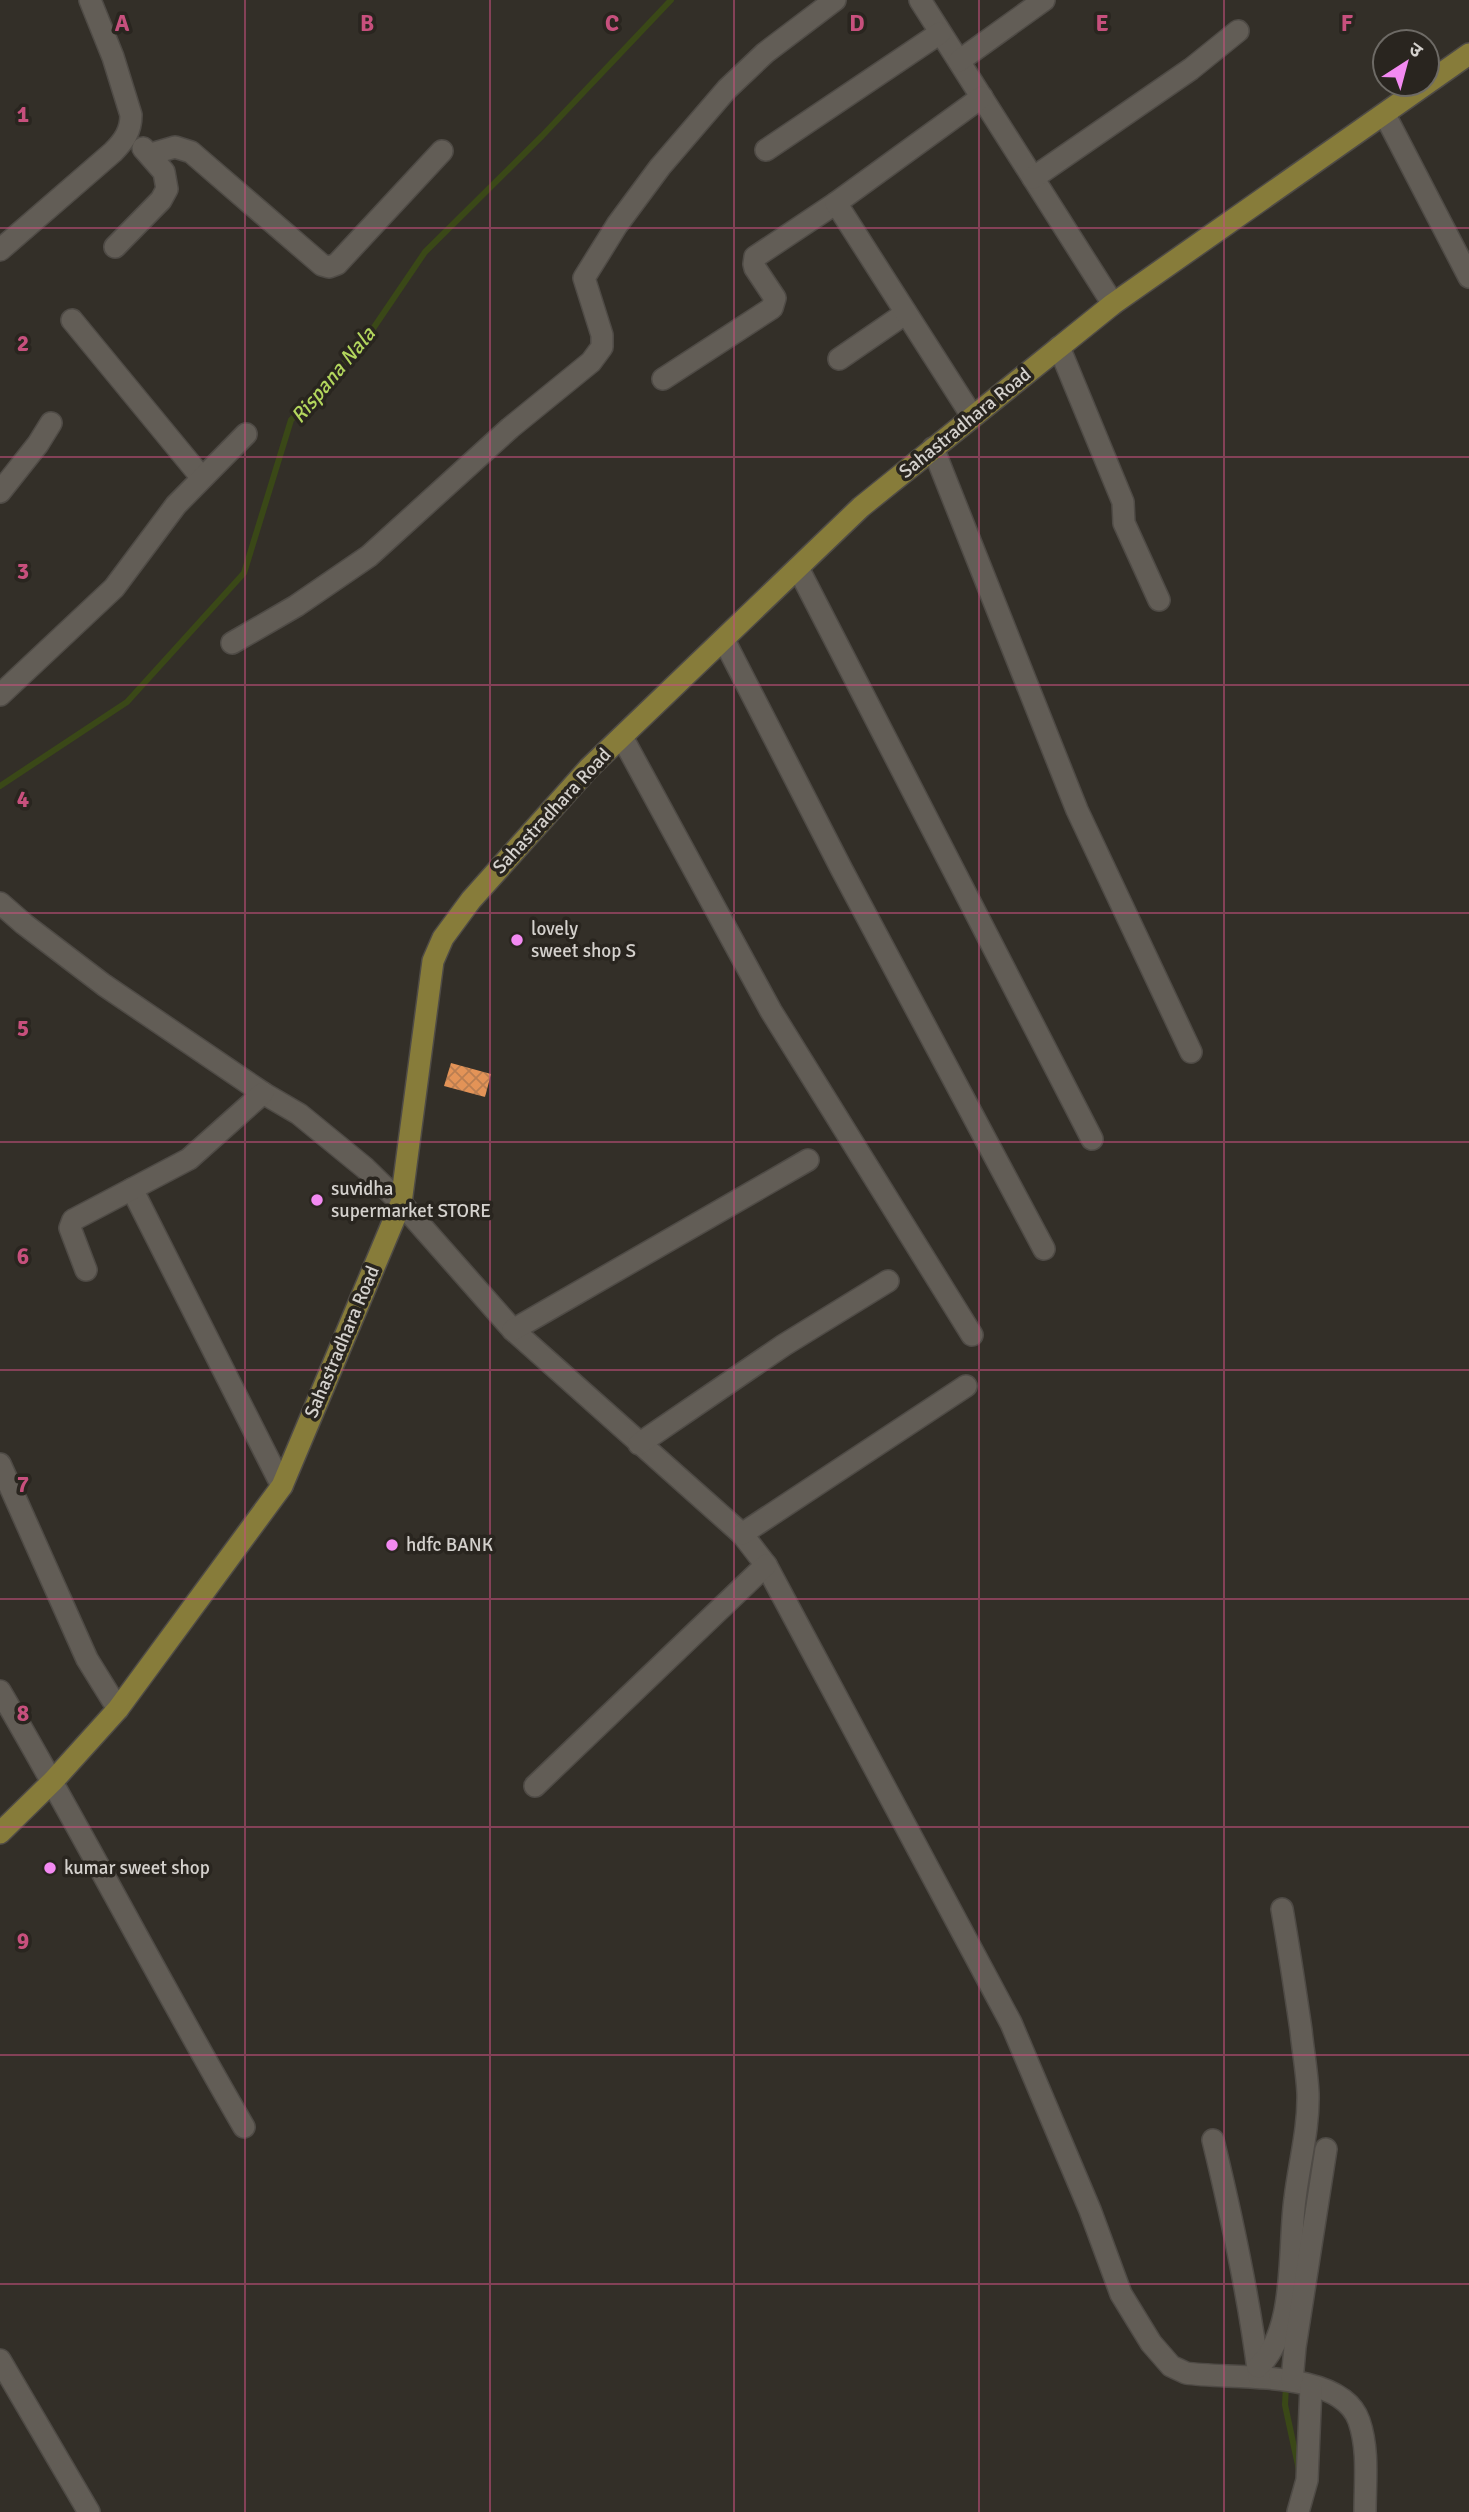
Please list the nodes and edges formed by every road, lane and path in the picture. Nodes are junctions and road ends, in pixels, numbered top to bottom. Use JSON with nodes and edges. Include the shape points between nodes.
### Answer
{"nodes":[{"id":1,"x":90,"y":0,"type":"edge"},
{"id":2,"x":835,"y":0,"type":"edge"},
{"id":3,"x":920,"y":0,"type":"edge"},
{"id":4,"x":1044,"y":0,"type":"edge"},
{"id":5,"x":1238,"y":31,"type":"dead end"},
{"id":6,"x":940,"y":33,"type":"junction"},
{"id":7,"x":1469,"y":54,"type":"edge"},
{"id":8,"x":959,"y":61,"type":"junction"},
{"id":9,"x":982,"y":97,"type":"junction"},
{"id":10,"x":1385,"y":116,"type":"junction"},
{"id":11,"x":127,"y":135,"type":"junction"},
{"id":12,"x":766,"y":150,"type":"dead end"},
{"id":13,"x":442,"y":151,"type":"dead end"},
{"id":14,"x":151,"y":154,"type":"junction"},
{"id":15,"x":1033,"y":178,"type":"junction"},
{"id":16,"x":836,"y":203,"type":"junction"},
{"id":17,"x":1,"y":246,"type":"edge"},
{"id":18,"x":115,"y":247,"type":"dead end"},
{"id":19,"x":1469,"y":277,"type":"edge"},
{"id":20,"x":1113,"y":304,"type":"junction"},
{"id":21,"x":906,"y":313,"type":"junction"},
{"id":22,"x":72,"y":320,"type":"dead end"},
{"id":23,"x":1059,"y":347,"type":"junction"},
{"id":24,"x":839,"y":359,"type":"dead end"},
{"id":25,"x":663,"y":379,"type":"dead end"},
{"id":26,"x":972,"y":416,"type":"junction"},
{"id":27,"x":51,"y":423,"type":"dead end"},
{"id":28,"x":246,"y":434,"type":"dead end"},
{"id":29,"x":933,"y":448,"type":"junction"},
{"id":30,"x":202,"y":478,"type":"junction"},
{"id":31,"x":0,"y":492,"type":"edge"},
{"id":32,"x":798,"y":568,"type":"junction"},
{"id":33,"x":1159,"y":600,"type":"dead end"},
{"id":34,"x":724,"y":640,"type":"junction"},
{"id":35,"x":232,"y":643,"type":"dead end"},
{"id":36,"x":0,"y":695,"type":"edge"},
{"id":37,"x":622,"y":737,"type":"junction"},
{"id":38,"x":0,"y":903,"type":"edge"},
{"id":39,"x":1191,"y":1052,"type":"dead end"},
{"id":40,"x":263,"y":1093,"type":"junction"},
{"id":41,"x":1092,"y":1139,"type":"dead end"},
{"id":42,"x":808,"y":1160,"type":"dead end"},
{"id":43,"x":132,"y":1189,"type":"junction"},
{"id":44,"x":401,"y":1203,"type":"junction"},
{"id":45,"x":1044,"y":1249,"type":"dead end"},
{"id":46,"x":86,"y":1270,"type":"dead end"},
{"id":47,"x":888,"y":1281,"type":"dead end"},
{"id":48,"x":513,"y":1330,"type":"junction"},
{"id":49,"x":972,"y":1335,"type":"dead end"},
{"id":50,"x":966,"y":1386,"type":"dead end"},
{"id":51,"x":639,"y":1444,"type":"junction"},
{"id":52,"x":0,"y":1464,"type":"edge"},
{"id":53,"x":282,"y":1486,"type":"junction"},
{"id":54,"x":742,"y":1534,"type":"junction"},
{"id":55,"x":766,"y":1565,"type":"junction"},
{"id":56,"x":0,"y":1691,"type":"edge"},
{"id":57,"x":118,"y":1709,"type":"junction"},
{"id":58,"x":53,"y":1781,"type":"junction"},
{"id":59,"x":535,"y":1786,"type":"dead end"},
{"id":60,"x":0,"y":1833,"type":"edge"},
{"id":61,"x":1282,"y":1909,"type":"dead end"},
{"id":62,"x":244,"y":2127,"type":"dead end"},
{"id":63,"x":1213,"y":2140,"type":"dead end"},
{"id":64,"x":1326,"y":2148,"type":"dead end"},
{"id":65,"x":0,"y":2360,"type":"edge"},
{"id":66,"x":1280,"y":2379,"type":"junction"},
{"id":67,"x":89,"y":2512,"type":"edge"},
{"id":68,"x":1298,"y":2512,"type":"edge"},
{"id":69,"x":1365,"y":2512,"type":"edge"}],
"edges":[{"from":1,"to":11,"type":"street","via":[[131,115]]},
{"from":2,"to":35,"type":"street","via":[[765,53],[727,89],[617,225],[584,278],[603,335],[602,346],[591,362],[510,428],[369,556]]},
{"from":3,"to":6,"type":"street"},
{"from":4,"to":8,"type":"street"},
{"from":5,"to":15,"type":"street"},
{"from":6,"to":8,"type":"street"},
{"from":6,"to":12,"type":"street"},
{"from":7,"to":10,"type":"main road","name":"Sahastradhara Road"},
{"from":8,"to":9,"type":"street"},
{"from":9,"to":15,"type":"street"},
{"from":9,"to":16,"type":"street"},
{"from":10,"to":19,"type":"street"},
{"from":10,"to":20,"type":"main road","name":"Sahastradhara Road"},
{"from":11,"to":14,"type":"street"},
{"from":11,"to":17,"type":"street","via":[[113,152]]},
{"from":13,"to":14,"type":"street","via":[[337,264],[328,267],[191,152],[175,147]]},
{"from":14,"to":18,"type":"street","via":[[164,172],[167,189]]},
{"from":15,"to":20,"type":"street"},
{"from":16,"to":21,"type":"street"},
{"from":16,"to":25,"type":"street","via":[[755,257],[755,268],[775,298],[772,308]]},
{"from":20,"to":23,"type":"main road","name":"Sahastradhara Road"},
{"from":21,"to":24,"type":"street"},
{"from":21,"to":26,"type":"street"},
{"from":22,"to":30,"type":"street"},
{"from":23,"to":26,"type":"main road","name":"Sahastradhara Road"},
{"from":23,"to":33,"type":"street","via":[[1123,502],[1124,523]]},
{"from":26,"to":29,"type":"main road","name":"Sahastradhara Road"},
{"from":27,"to":31,"type":"street"},
{"from":28,"to":30,"type":"street"},
{"from":29,"to":32,"type":"main road","name":"Sahastradhara Road","via":[[861,507]]},
{"from":29,"to":39,"type":"street","via":[[1077,810]]},
{"from":30,"to":36,"type":"street","via":[[114,588]]},
{"from":32,"to":34,"type":"main road","name":"Sahastradhara Road"},
{"from":32,"to":41,"type":"street"},
{"from":34,"to":37,"type":"main road","name":"Sahastradhara Road"},
{"from":34,"to":45,"type":"street"},
{"from":37,"to":44,"type":"main road","name":"Sahastradhara Road","via":[[500,867],[443,938],[433,961]]},
{"from":37,"to":49,"type":"street","via":[[771,1011]]},
{"from":38,"to":40,"type":"street","via":[[104,985]]},
{"from":40,"to":43,"type":"street","via":[[189,1159]]},
{"from":40,"to":44,"type":"street","via":[[307,1120]]},
{"from":42,"to":48,"type":"street"},
{"from":43,"to":46,"type":"street","via":[[73,1220],[69,1228]]},
{"from":43,"to":53,"type":"street"},
{"from":44,"to":48,"type":"street"},
{"from":44,"to":53,"type":"main road","name":"Sahastradhara Road"},
{"from":47,"to":51,"type":"street"},
{"from":48,"to":51,"type":"street"},
{"from":50,"to":54,"type":"street"},
{"from":51,"to":54,"type":"street"},
{"from":52,"to":57,"type":"street","via":[[87,1658]]},
{"from":53,"to":57,"type":"main road","name":"Sahastradhara Road"},
{"from":54,"to":55,"type":"street"},
{"from":55,"to":59,"type":"street"},
{"from":55,"to":66,"type":"street","via":[[1011,2022],[1136,2321],[1171,2366],[1186,2373]]},
{"from":56,"to":58,"type":"street"},
{"from":57,"to":58,"type":"main road","name":"Sahastradhara Road"},
{"from":58,"to":60,"type":"main road","name":"Sahastradhara Road"},
{"from":58,"to":62,"type":"street"},
{"from":61,"to":66,"type":"street","via":[[1307,2077],[1307,2127],[1294,2201],[1292,2258],[1281,2325],[1271,2352]]},
{"from":63,"to":66,"type":"street","via":[[1252,2317]]},
{"from":64,"to":66,"type":"street","via":[[1295,2347]]},
{"from":65,"to":67,"type":"street"},
{"from":66,"to":68,"type":"street","via":[[1307,2480]]},
{"from":66,"to":69,"type":"street","via":[[1328,2391],[1355,2413],[1365,2451]]}]}
